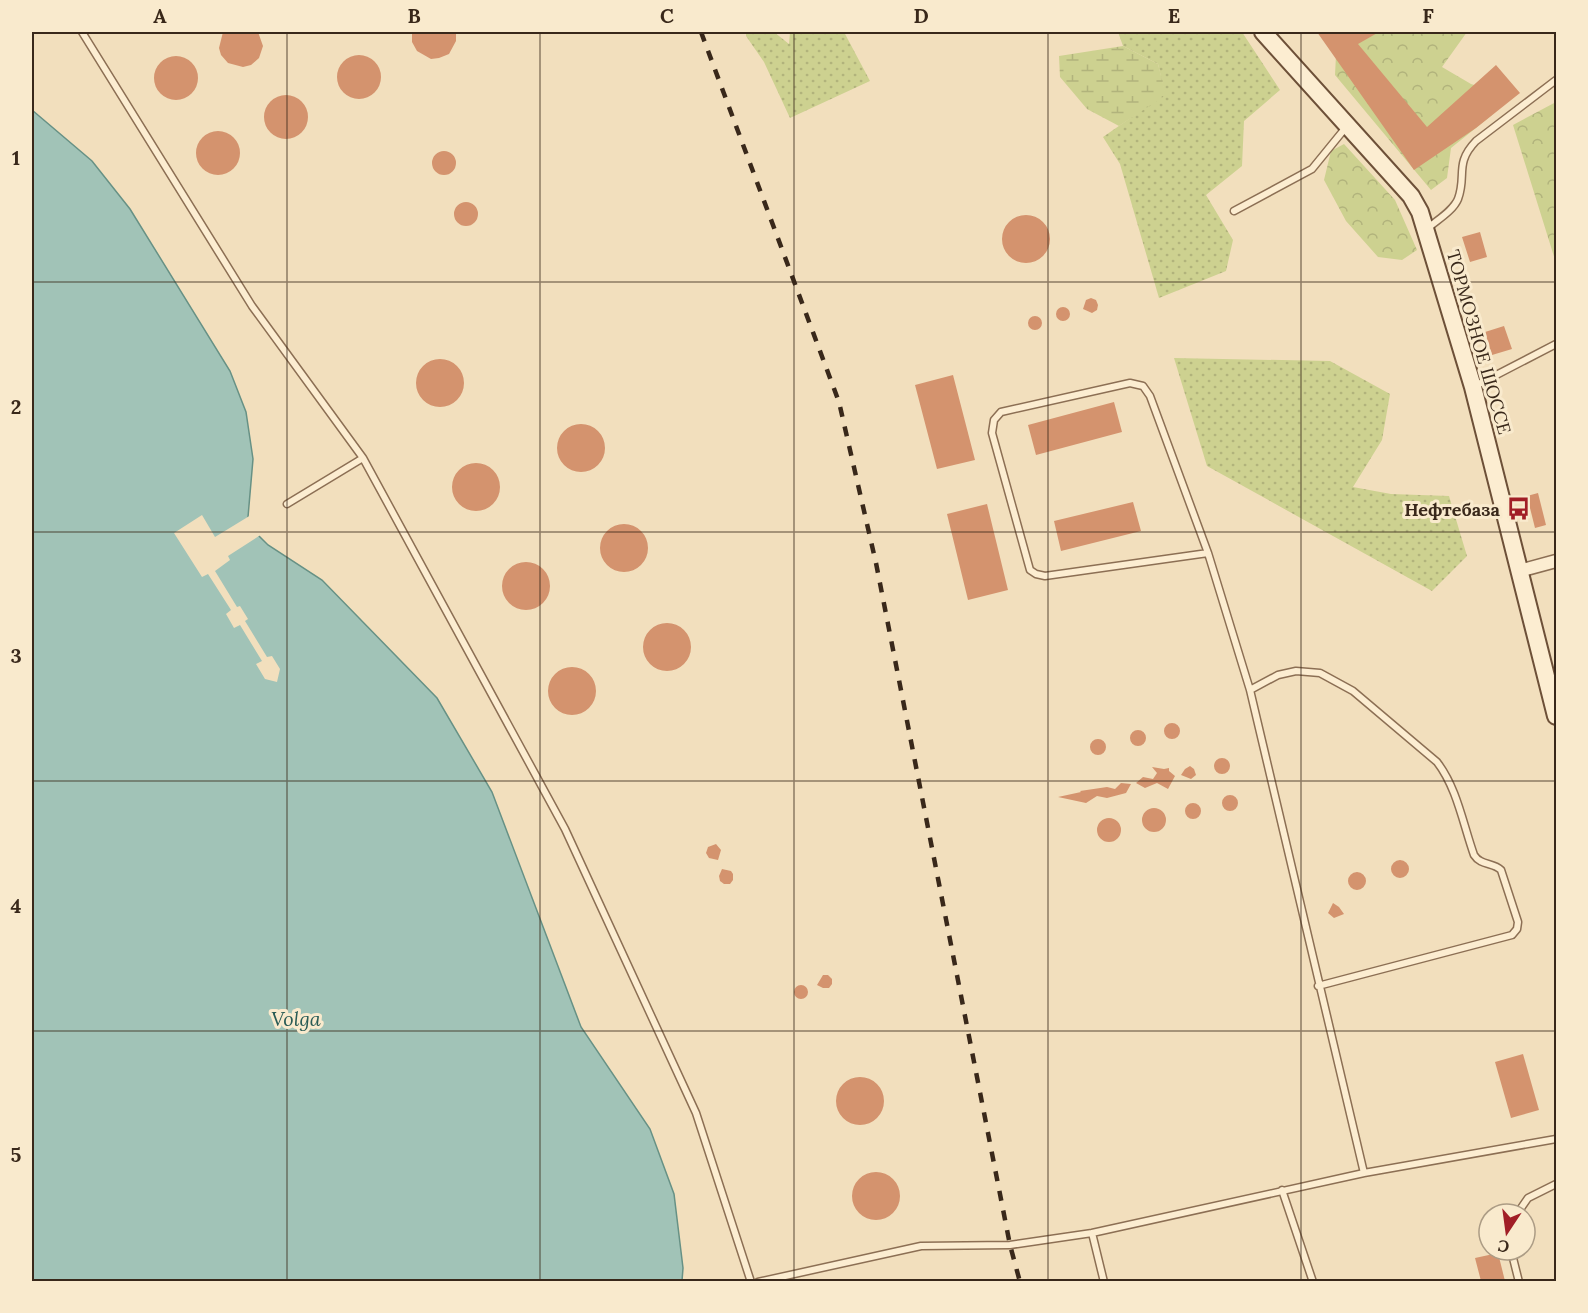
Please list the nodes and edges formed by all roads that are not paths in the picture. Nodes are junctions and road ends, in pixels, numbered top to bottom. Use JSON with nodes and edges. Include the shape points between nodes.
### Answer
{"nodes":[{"id":1,"x":81,"y":32,"type":"edge"},
{"id":2,"x":1263,"y":32,"type":"edge"},
{"id":3,"x":1557,"y":80,"type":"edge"},
{"id":4,"x":1347,"y":126,"type":"junction"},
{"id":5,"x":1234,"y":211,"type":"dead end"},
{"id":6,"x":1427,"y":229,"type":"junction"},
{"id":7,"x":1557,"y":344,"type":"edge"},
{"id":8,"x":1473,"y":387,"type":"junction"},
{"id":9,"x":363,"y":458,"type":"junction"},
{"id":10,"x":287,"y":504,"type":"dead end"},
{"id":11,"x":1208,"y":553,"type":"junction"},
{"id":12,"x":1557,"y":561,"type":"edge"},
{"id":13,"x":1519,"y":571,"type":"junction"},
{"id":14,"x":1250,"y":690,"type":"junction"},
{"id":15,"x":1557,"y":716,"type":"edge"},
{"id":16,"x":1318,"y":986,"type":"junction"},
{"id":17,"x":1557,"y":1139,"type":"edge"},
{"id":18,"x":1364,"y":1173,"type":"junction"},
{"id":19,"x":1557,"y":1184,"type":"edge"},
{"id":20,"x":1282,"y":1190,"type":"junction"},
{"id":21,"x":1525,"y":1202,"type":"edge"},
{"id":22,"x":1092,"y":1233,"type":"junction"},
{"id":23,"x":1514,"y":1262,"type":"edge"},
{"id":24,"x":751,"y":1281,"type":"edge"},
{"id":25,"x":758,"y":1281,"type":"edge"},
{"id":26,"x":1104,"y":1281,"type":"edge"},
{"id":27,"x":1313,"y":1281,"type":"edge"},
{"id":28,"x":1519,"y":1281,"type":"edge"}],
"edges":[{"from":1,"to":9,"type":"lane","via":[[252,306]]},
{"from":2,"to":4,"type":"street","name":"ТОРМОЗНОЕ ШОССЕ"},
{"from":3,"to":6,"type":"lane","via":[[1467,151],[1458,198]]},
{"from":4,"to":5,"type":"lane","via":[[1312,169]]},
{"from":4,"to":6,"type":"street","name":"ТОРМОЗНОЕ ШОССЕ","via":[[1411,196]]},
{"from":6,"to":8,"type":"street","name":"ТОРМОЗНОЕ ШОССЕ"},
{"from":7,"to":8,"type":"lane"},
{"from":8,"to":13,"type":"street","name":"ТОРМОЗНОЕ ШОССЕ"},
{"from":9,"to":10,"type":"lane"},
{"from":9,"to":24,"type":"lane","via":[[570,840],[696,1113]]},
{"from":11,"to":11,"type":"lane","via":[[1046,576],[1036,574],[1030,570],[992,433],[994,420],[1001,412],[1130,383],[1143,386]]},
{"from":11,"to":14,"type":"lane"},
{"from":12,"to":13,"type":"street"},
{"from":13,"to":15,"type":"street","name":"ТОРМОЗНОЕ ШОССЕ"},
{"from":14,"to":16,"type":"lane"},
{"from":14,"to":16,"type":"lane","via":[[1278,675],[1296,671],[1320,673],[1353,691],[1437,762],[1452,788],[1474,855],[1481,863],[1501,870],[1518,922],[1512,935]]},
{"from":16,"to":18,"type":"lane"},
{"from":17,"to":18,"type":"lane"},
{"from":18,"to":20,"type":"lane"},
{"from":19,"to":21,"type":"lane"},
{"from":20,"to":22,"type":"lane"},
{"from":20,"to":27,"type":"lane"},
{"from":22,"to":25,"type":"lane","via":[[1010,1245],[921,1246]]},
{"from":22,"to":26,"type":"lane"},
{"from":23,"to":28,"type":"lane"}]}
